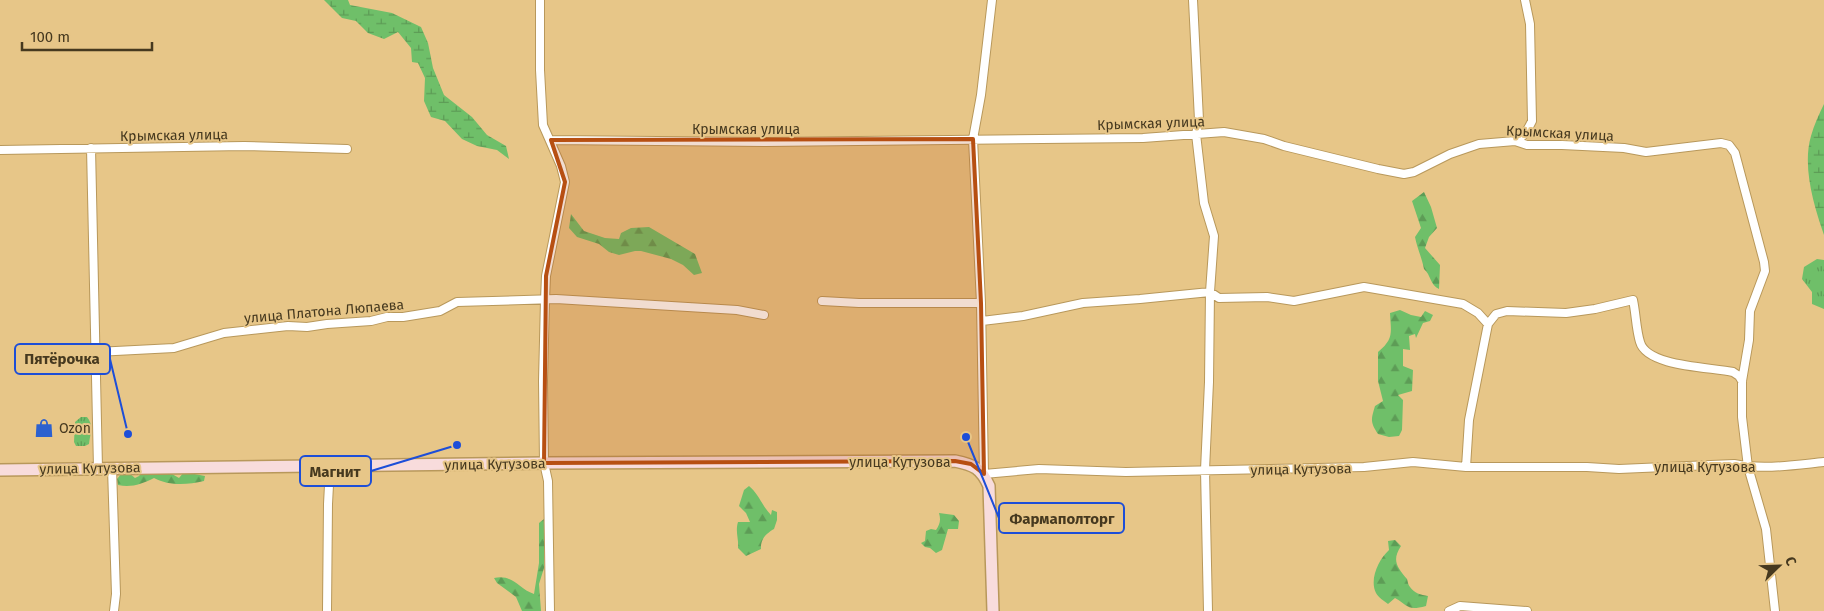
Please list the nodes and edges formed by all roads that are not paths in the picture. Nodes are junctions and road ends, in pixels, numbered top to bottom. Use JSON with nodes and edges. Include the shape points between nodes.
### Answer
{"nodes":[{"id":1,"x":540,"y":0,"type":"edge"},
{"id":2,"x":992,"y":0,"type":"edge"},
{"id":3,"x":1193,"y":0,"type":"edge"},
{"id":4,"x":1525,"y":0,"type":"edge"},
{"id":5,"x":1196,"y":134,"type":"junction"},
{"id":6,"x":972,"y":139,"type":"junction"},
{"id":7,"x":551,"y":140,"type":"junction"},
{"id":8,"x":1515,"y":141,"type":"junction"},
{"id":9,"x":91,"y":148,"type":"junction"},
{"id":10,"x":347,"y":148,"type":"dead end"},
{"id":11,"x":0,"y":150,"type":"edge"},
{"id":12,"x":1210,"y":292,"type":"junction"},
{"id":13,"x":545,"y":300,"type":"junction"},
{"id":14,"x":822,"y":301,"type":"dead end"},
{"id":15,"x":982,"y":303,"type":"junction"},
{"id":16,"x":764,"y":315,"type":"dead end"},
{"id":17,"x":982,"y":321,"type":"junction"},
{"id":18,"x":1488,"y":324,"type":"junction"},
{"id":19,"x":96,"y":352,"type":"junction"},
{"id":20,"x":1742,"y":382,"type":"junction"},
{"id":21,"x":1824,"y":462,"type":"edge"},
{"id":22,"x":544,"y":463,"type":"junction"},
{"id":23,"x":330,"y":466,"type":"junction"},
{"id":24,"x":1466,"y":467,"type":"junction"},
{"id":25,"x":1748,"y":467,"type":"junction"},
{"id":26,"x":98,"y":468,"type":"junction"},
{"id":27,"x":112,"y":468,"type":"junction"},
{"id":28,"x":0,"y":470,"type":"edge"},
{"id":29,"x":1205,"y":470,"type":"junction"},
{"id":30,"x":984,"y":474,"type":"junction"},
{"id":31,"x":114,"y":611,"type":"edge"},
{"id":32,"x":328,"y":611,"type":"edge"},
{"id":33,"x":550,"y":611,"type":"edge"},
{"id":34,"x":994,"y":611,"type":"edge"},
{"id":35,"x":1208,"y":611,"type":"edge"},
{"id":36,"x":1450,"y":611,"type":"edge"},
{"id":37,"x":1527,"y":611,"type":"edge"},
{"id":38,"x":1775,"y":611,"type":"edge"}],
"edges":[{"from":1,"to":7,"type":"street","via":[[542,125]]},
{"from":2,"to":6,"type":"street","via":[[981,95]]},
{"from":3,"to":5,"type":"street","via":[[1199,120]]},
{"from":4,"to":8,"type":"street","via":[[1530,24],[1532,121],[1526,133]]},
{"from":5,"to":6,"type":"street","name":"Крымская улица","via":[[1143,138]]},
{"from":5,"to":8,"type":"street","name":"Крымская улица","via":[[1224,132],[1264,139],[1404,174],[1465,148]]},
{"from":5,"to":12,"type":"street","via":[[1204,202],[1214,236]]},
{"from":6,"to":7,"type":"street","name":"Крымская улица","via":[[766,142]]},
{"from":6,"to":15,"type":"street"},
{"from":7,"to":13,"type":"street","via":[[564,182],[546,276]]},
{"from":8,"to":20,"type":"street","name":"Крымская улица","via":[[1527,145],[1624,148],[1646,152],[1721,143],[1729,145],[1735,153],[1765,271],[1750,311]]},
{"from":9,"to":10,"type":"street","name":"Крымская улица"},
{"from":9,"to":11,"type":"street","name":"Крымская улица"},
{"from":9,"to":19,"type":"street"},
{"from":12,"to":17,"type":"street","via":[[1083,302],[1023,316]]},
{"from":12,"to":18,"type":"street","via":[[1219,298],[1267,297],[1294,302],[1364,287],[1463,304]]},
{"from":12,"to":29,"type":"street"},
{"from":13,"to":16,"type":"street","name":"улица Платона Люпаева","via":[[737,310]]},
{"from":13,"to":19,"type":"street","name":"улица Платона Люпаева","via":[[457,302],[440,310],[403,317],[307,328],[288,326],[224,332],[174,348]]},
{"from":13,"to":22,"type":"street"},
{"from":14,"to":15,"type":"street"},
{"from":15,"to":17,"type":"street"},
{"from":17,"to":30,"type":"street"},
{"from":18,"to":20,"type":"street","via":[[1496,314],[1507,311],[1566,313],[1633,300],[1640,344],[1645,351],[1671,362],[1733,372]]},
{"from":18,"to":24,"type":"street","via":[[1469,420]]},
{"from":19,"to":26,"type":"street"},
{"from":20,"to":25,"type":"street"},
{"from":21,"to":25,"type":"street","name":"улица Кутузова"},
{"from":22,"to":23,"type":"street","name":"улица Кутузова"},
{"from":22,"to":30,"type":"street","name":"улица Кутузова","via":[[956,461],[971,464]]},
{"from":22,"to":33,"type":"street","via":[[548,482]]},
{"from":23,"to":27,"type":"street","name":"улица Кутузова"},
{"from":23,"to":32,"type":"street"},
{"from":24,"to":25,"type":"street","name":"улица Кутузова","via":[[1587,466],[1619,469],[1734,464]]},
{"from":24,"to":29,"type":"street","name":"улица Кутузова","via":[[1413,462],[1364,467]]},
{"from":25,"to":38,"type":"street","via":[[1766,529]]},
{"from":26,"to":27,"type":"street","name":"улица Кутузова"},
{"from":26,"to":28,"type":"street","name":"улица Кутузова"},
{"from":27,"to":31,"type":"street"},
{"from":29,"to":30,"type":"street","name":"улица Кутузова","via":[[1039,469]]},
{"from":29,"to":35,"type":"street"},
{"from":30,"to":34,"type":"street","via":[[989,486]]},
{"from":36,"to":37,"type":"street","via":[[1460,606]]}]}
